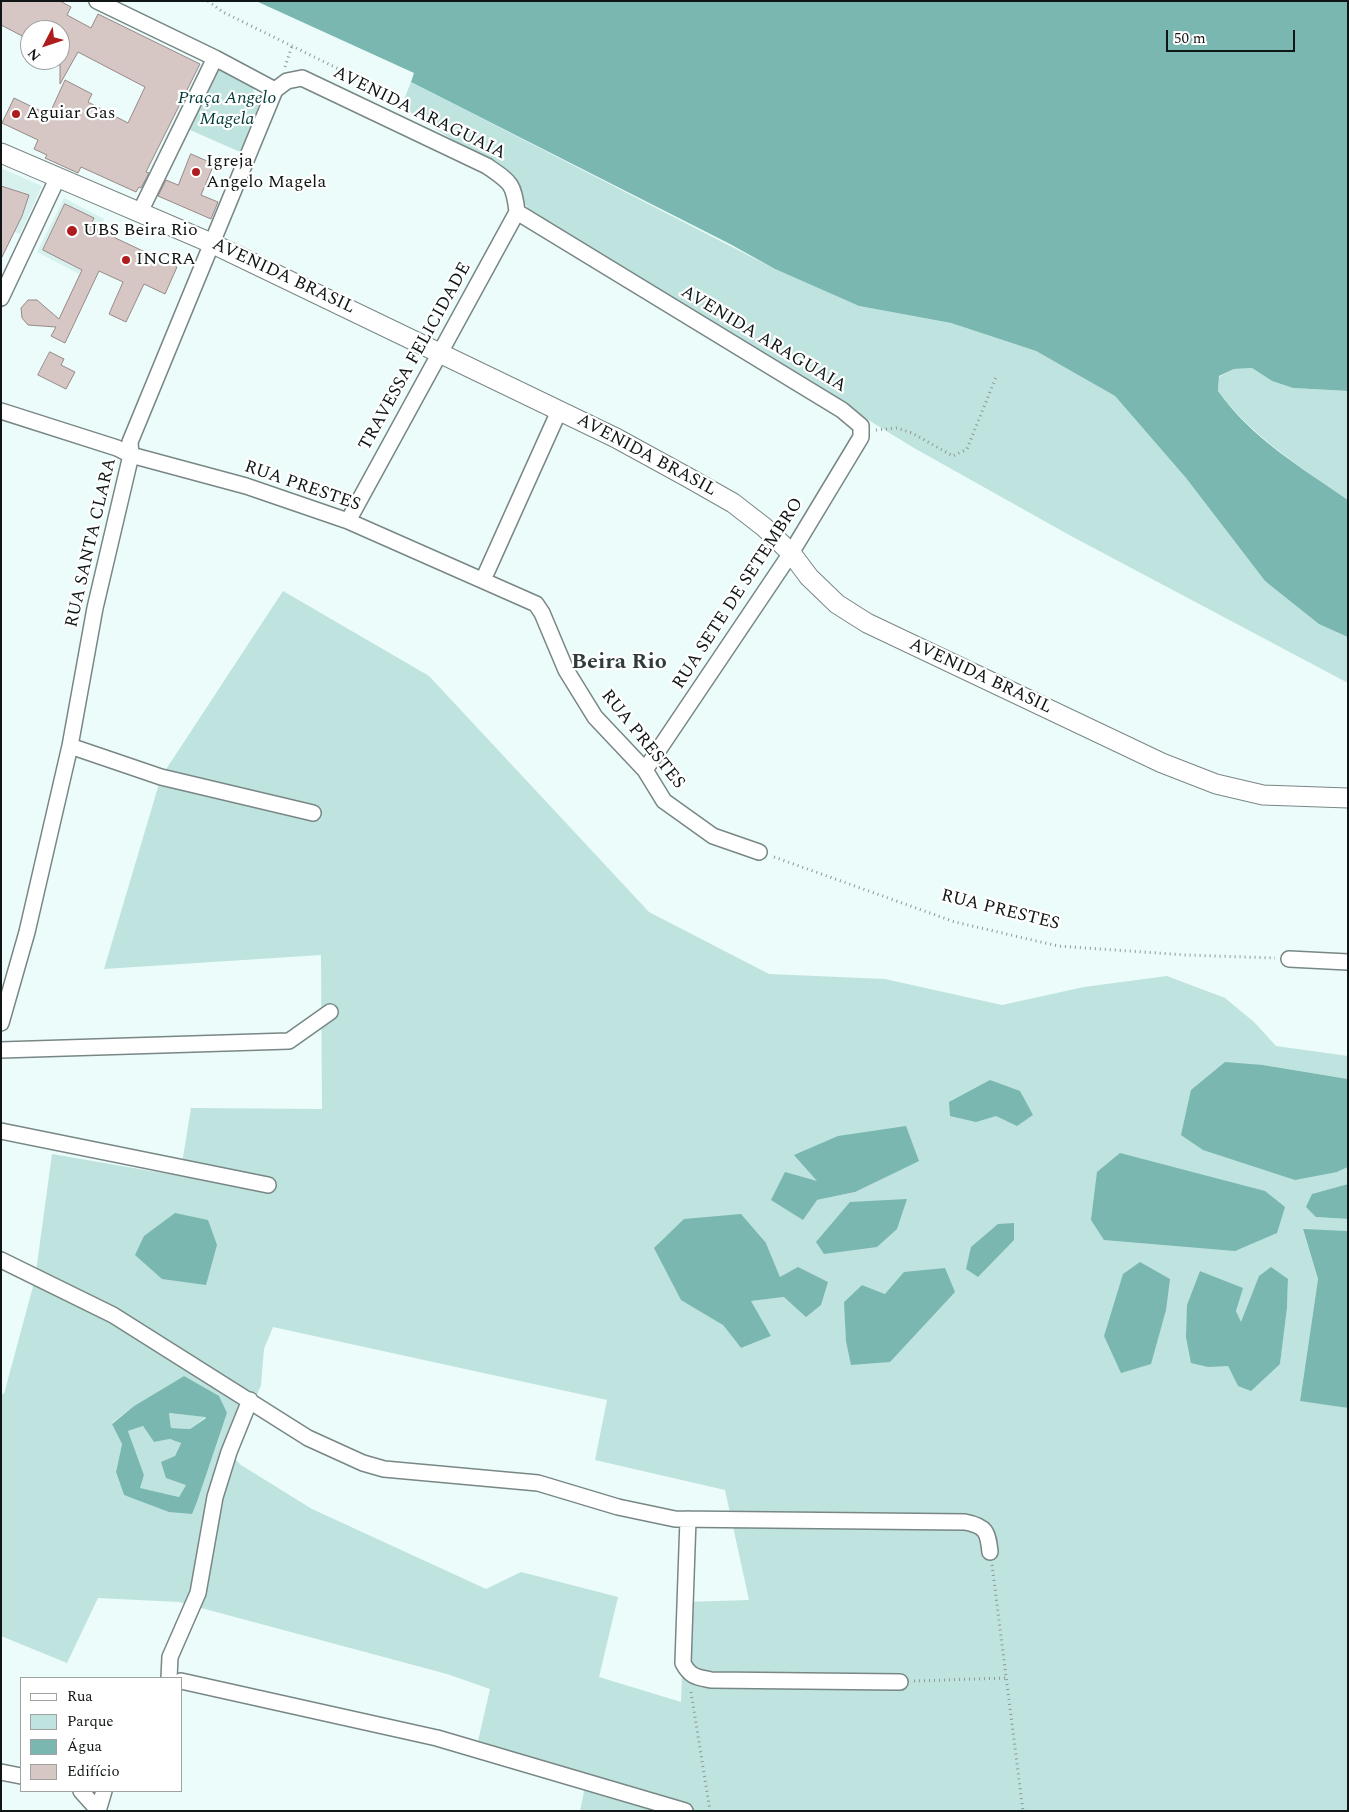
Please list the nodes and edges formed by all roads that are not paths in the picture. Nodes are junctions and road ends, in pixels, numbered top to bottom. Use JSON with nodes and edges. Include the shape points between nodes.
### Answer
{"nodes":[{"id":1,"x":97,"y":1,"type":"edge"},
{"id":2,"x":215,"y":58,"type":"junction"},
{"id":3,"x":275,"y":90,"type":"junction"},
{"id":4,"x":1,"y":153,"type":"edge"},
{"id":5,"x":58,"y":177,"type":"junction"},
{"id":6,"x":140,"y":212,"type":"junction"},
{"id":7,"x":517,"y":212,"type":"junction"},
{"id":8,"x":211,"y":243,"type":"junction"},
{"id":9,"x":1,"y":298,"type":"edge"},
{"id":10,"x":441,"y":353,"type":"junction"},
{"id":11,"x":559,"y":411,"type":"junction"},
{"id":12,"x":1,"y":412,"type":"edge"},
{"id":13,"x":860,"y":437,"type":"joint"},
{"id":14,"x":131,"y":454,"type":"junction"},
{"id":15,"x":348,"y":521,"type":"junction"},
{"id":16,"x":791,"y":553,"type":"junction"},
{"id":17,"x":483,"y":580,"type":"junction"},
{"id":18,"x":70,"y":746,"type":"junction"},
{"id":19,"x":645,"y":770,"type":"junction"},
{"id":20,"x":1348,"y":798,"type":"edge"},
{"id":21,"x":313,"y":813,"type":"dead end"},
{"id":22,"x":759,"y":852,"type":"road end"},
{"id":23,"x":1289,"y":959,"type":"road end"},
{"id":24,"x":1348,"y":962,"type":"edge"},
{"id":25,"x":330,"y":1012,"type":"dead end"},
{"id":26,"x":1,"y":1022,"type":"edge"},
{"id":27,"x":1,"y":1050,"type":"edge"},
{"id":28,"x":1,"y":1132,"type":"edge"},
{"id":29,"x":268,"y":1185,"type":"dead end"},
{"id":30,"x":1,"y":1260,"type":"edge"},
{"id":31,"x":250,"y":1400,"type":"junction"},
{"id":32,"x":688,"y":1519,"type":"junction"},
{"id":33,"x":990,"y":1552,"type":"road end"},
{"id":34,"x":169,"y":1677,"type":"edge"},
{"id":35,"x":182,"y":1681,"type":"edge"},
{"id":36,"x":900,"y":1682,"type":"road end"},
{"id":37,"x":1,"y":1772,"type":"edge"},
{"id":38,"x":20,"y":1776,"type":"edge"},
{"id":39,"x":82,"y":1792,"type":"edge"},
{"id":40,"x":104,"y":1792,"type":"edge"},
{"id":41,"x":98,"y":1810,"type":"edge"},
{"id":42,"x":685,"y":1811,"type":"edge"}],
"edges":[{"from":1,"to":2,"type":"street"},
{"from":2,"to":3,"type":"street"},
{"from":2,"to":6,"type":"street"},
{"from":3,"to":7,"type":"street","name":"AVENIDA ARAGUAIA","via":[[287,81],[302,78],[487,166],[510,182]]},
{"from":3,"to":8,"type":"street","name":"RUA SANTA CLARA"},
{"from":4,"to":5,"type":"street","name":"AVENIDA BRASIL"},
{"from":5,"to":6,"type":"street","name":"AVENIDA BRASIL"},
{"from":5,"to":9,"type":"street"},
{"from":6,"to":8,"type":"street","name":"AVENIDA BRASIL"},
{"from":7,"to":10,"type":"street","name":"TRAVESSA FELICIDADE"},
{"from":7,"to":13,"type":"street","name":"AVENIDA ARAGUAIA","via":[[842,410],[862,426]]},
{"from":8,"to":10,"type":"street","name":"AVENIDA BRASIL"},
{"from":8,"to":14,"type":"street","name":"RUA SANTA CLARA","via":[[130,442]]},
{"from":10,"to":11,"type":"street","name":"AVENIDA BRASIL"},
{"from":10,"to":15,"type":"street","name":"TRAVESSA FELICIDADE"},
{"from":11,"to":16,"type":"street","name":"AVENIDA BRASIL","via":[[733,503]]},
{"from":11,"to":17,"type":"street"},
{"from":12,"to":14,"type":"street","name":"RUA PRESTES"},
{"from":13,"to":16,"type":"street","name":"RUA SETE DE SETEMBRO"},
{"from":14,"to":15,"type":"street","name":"RUA PRESTES","via":[[246,486]]},
{"from":14,"to":18,"type":"street","name":"RUA SANTA CLARA","via":[[95,608]]},
{"from":15,"to":17,"type":"street","name":"RUA PRESTES"},
{"from":16,"to":19,"type":"street","name":"RUA SETE DE SETEMBRO"},
{"from":16,"to":20,"type":"street","name":"AVENIDA BRASIL","via":[[836,604],[867,623],[1162,763],[1216,784],[1264,795]]},
{"from":17,"to":19,"type":"street","name":"RUA PRESTES","via":[[536,604],[566,670],[595,717]]},
{"from":18,"to":21,"type":"street","via":[[161,777]]},
{"from":18,"to":26,"type":"street","name":"RUA SANTA CLARA","via":[[27,932]]},
{"from":19,"to":22,"type":"street","name":"RUA PRESTES","via":[[664,801],[713,836]]},
{"from":23,"to":24,"type":"street"},
{"from":25,"to":27,"type":"street","via":[[289,1041]]},
{"from":28,"to":29,"type":"street"},
{"from":30,"to":31,"type":"street","via":[[114,1315]]},
{"from":31,"to":32,"type":"street","via":[[308,1438],[384,1469],[538,1483],[618,1507]]},
{"from":31,"to":34,"type":"street","via":[[218,1488],[198,1593],[170,1657]]},
{"from":32,"to":33,"type":"street","via":[[965,1522],[978,1525],[988,1537]]},
{"from":32,"to":36,"type":"street","via":[[683,1663],[687,1671],[711,1680]]},
{"from":35,"to":42,"type":"street","via":[[437,1738]]},
{"from":37,"to":38,"type":"street"},
{"from":39,"to":41,"type":"street"},
{"from":40,"to":41,"type":"street"}]}
